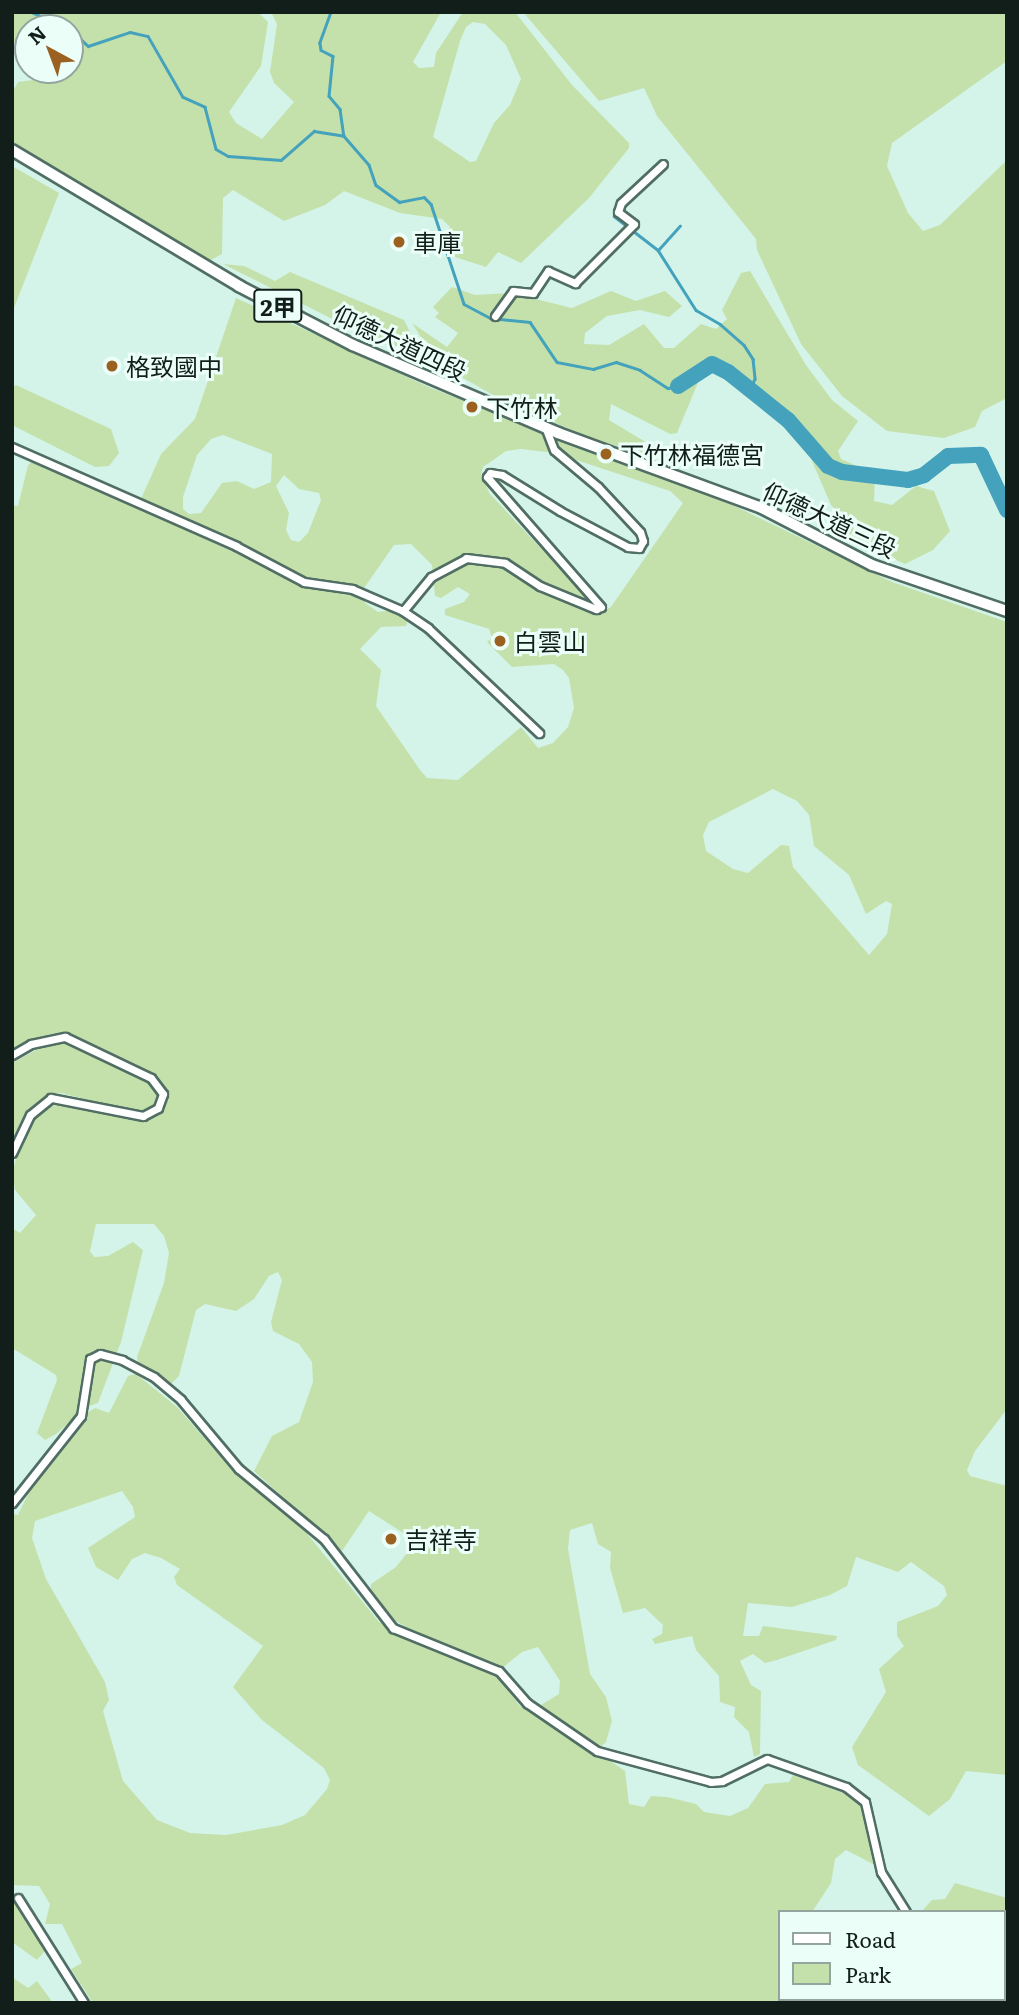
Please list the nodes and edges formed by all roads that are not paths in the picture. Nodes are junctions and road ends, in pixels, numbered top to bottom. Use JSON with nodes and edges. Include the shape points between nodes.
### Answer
{"nodes":[{"id":1,"x":12,"y":150,"type":"edge"},
{"id":2,"x":663,"y":164,"type":"dead end"},
{"id":3,"x":495,"y":316,"type":"dead end"},
{"id":4,"x":545,"y":427,"type":"junction"},
{"id":5,"x":558,"y":433,"type":"joint"},
{"id":6,"x":12,"y":447,"type":"edge"},
{"id":7,"x":403,"y":611,"type":"junction"},
{"id":8,"x":1007,"y":611,"type":"edge"},
{"id":9,"x":539,"y":733,"type":"dead end"},
{"id":10,"x":12,"y":1055,"type":"edge"},
{"id":11,"x":12,"y":1153,"type":"edge"},
{"id":12,"x":12,"y":1503,"type":"edge"},
{"id":13,"x":18,"y":1898,"type":"dead end"},
{"id":14,"x":905,"y":1910,"type":"edge"},
{"id":15,"x":84,"y":2003,"type":"edge"}],
"edges":[{"from":1,"to":4,"type":"main road","name":"仰德大道四段","number":"2甲","via":[[304,320]]},
{"from":2,"to":3,"type":"street","via":[[621,203],[618,212],[634,224],[615,238],[575,283],[548,271],[533,292],[513,290]]},
{"from":4,"to":5,"type":"main road","name":"仰德大道四段","number":"2甲"},
{"from":4,"to":7,"type":"street","via":[[555,450],[598,487],[640,533],[639,548],[628,547],[560,511],[502,475],[490,473],[488,480],[601,607],[586,606],[540,586],[505,563],[466,558],[431,577]]},
{"from":5,"to":8,"type":"main road","name":"仰德大道三段","number":"2甲","via":[[762,508],[872,565]]},
{"from":6,"to":7,"type":"street","via":[[236,546],[304,582],[352,589]]},
{"from":7,"to":9,"type":"street","via":[[428,628]]},
{"from":10,"to":11,"type":"street","via":[[31,1044],[65,1037],[150,1078],[163,1094],[158,1108],[143,1116],[51,1098],[26,1121]]},
{"from":12,"to":14,"type":"street","via":[[81,1416],[90,1359],[107,1355],[154,1377],[181,1400],[239,1469],[324,1539],[393,1628],[499,1671],[527,1703],[607,1757],[711,1782],[767,1759],[846,1787],[865,1802],[881,1872]]},
{"from":13,"to":15,"type":"street"}]}
